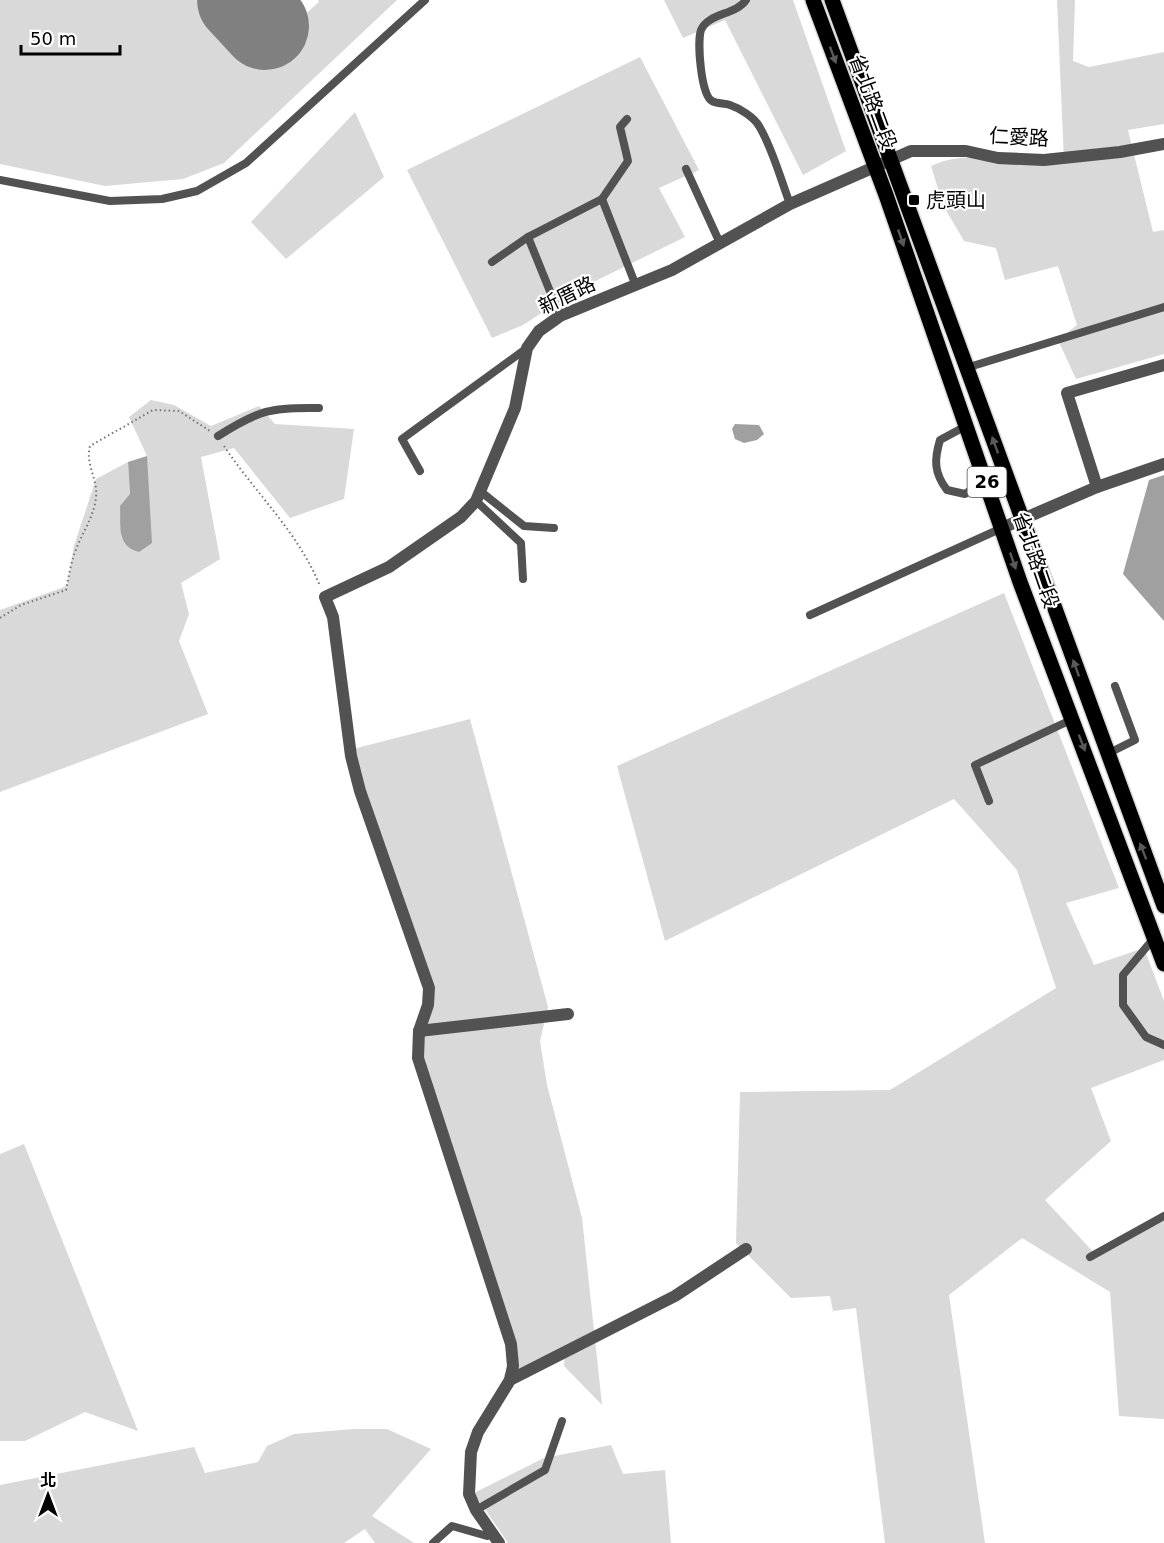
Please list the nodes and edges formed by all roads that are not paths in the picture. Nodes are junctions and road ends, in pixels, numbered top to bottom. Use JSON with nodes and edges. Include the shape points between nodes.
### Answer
{"nodes":[{"id":1,"x":425,"y":0,"type":"edge"},
{"id":2,"x":746,"y":0,"type":"edge"},
{"id":3,"x":813,"y":0,"type":"edge"},
{"id":4,"x":832,"y":0,"type":"edge"},
{"id":5,"x":627,"y":119,"type":"dead end"},
{"id":6,"x":1164,"y":144,"type":"edge"},
{"id":7,"x":890,"y":159,"type":"junction"},
{"id":8,"x":875,"y":168,"type":"junction"},
{"id":9,"x":686,"y":169,"type":"dead end"},
{"id":10,"x":0,"y":180,"type":"edge"},
{"id":11,"x":602,"y":199,"type":"junction"},
{"id":12,"x":790,"y":204,"type":"junction"},
{"id":13,"x":528,"y":237,"type":"junction"},
{"id":14,"x":720,"y":241,"type":"junction"},
{"id":15,"x":492,"y":262,"type":"dead end"},
{"id":16,"x":636,"y":286,"type":"junction"},
{"id":17,"x":1164,"y":307,"type":"edge"},
{"id":18,"x":560,"y":316,"type":"junction"},
{"id":19,"x":527,"y":348,"type":"junction"},
{"id":20,"x":1164,"y":366,"type":"edge"},
{"id":21,"x":966,"y":368,"type":"junction"},
{"id":22,"x":319,"y":408,"type":"dead end"},
{"id":23,"x":966,"y":426,"type":"junction"},
{"id":24,"x":218,"y":436,"type":"road end"},
{"id":25,"x":1164,"y":464,"type":"edge"},
{"id":26,"x":420,"y":471,"type":"dead end"},
{"id":27,"x":986,"y":479,"type":"junction"},
{"id":28,"x":1097,"y":487,"type":"junction"},
{"id":29,"x":478,"y":496,"type":"junction"},
{"id":30,"x":1022,"y":519,"type":"junction"},
{"id":31,"x":554,"y":528,"type":"dead end"},
{"id":32,"x":1002,"y":528,"type":"junction"},
{"id":33,"x":523,"y":579,"type":"dead end"},
{"id":34,"x":810,"y":615,"type":"dead end"},
{"id":35,"x":1115,"y":686,"type":"dead end"},
{"id":36,"x":1072,"y":719,"type":"junction"},
{"id":37,"x":1107,"y":754,"type":"junction"},
{"id":38,"x":989,"y":801,"type":"dead end"},
{"id":39,"x":1164,"y":906,"type":"edge"},
{"id":40,"x":1154,"y":938,"type":"junction"},
{"id":41,"x":1164,"y":964,"type":"edge"},
{"id":42,"x":568,"y":1014,"type":"dead end"},
{"id":43,"x":419,"y":1031,"type":"junction"},
{"id":44,"x":1164,"y":1045,"type":"edge"},
{"id":45,"x":1164,"y":1216,"type":"edge"},
{"id":46,"x":746,"y":1249,"type":"dead end"},
{"id":47,"x":1090,"y":1257,"type":"dead end"},
{"id":48,"x":510,"y":1380,"type":"junction"},
{"id":49,"x":562,"y":1421,"type":"dead end"},
{"id":50,"x":476,"y":1510,"type":"junction"},
{"id":51,"x":493,"y":1538,"type":"edge"},
{"id":52,"x":433,"y":1543,"type":"edge"},
{"id":53,"x":479,"y":1543,"type":"edge"}],
"edges":[{"from":1,"to":10,"type":"lane","via":[[246,163],[197,191],[162,199],[110,201]]},
{"from":2,"to":12,"type":"lane","via":[[707,21],[701,30],[704,87],[712,102],[740,110],[759,125]]},
{"from":3,"to":8,"type":"main road","name":"省北路二段","number":"26","one_way":true},
{"from":4,"to":7,"type":"main road","name":"省北路二段","number":"26"},
{"from":5,"to":11,"type":"lane","via":[[620,126],[628,160]]},
{"from":6,"to":7,"type":"street","name":"仁愛路","via":[[1044,160],[940,150],[912,151]]},
{"from":7,"to":8,"type":"street","name":"仁愛路"},
{"from":7,"to":21,"type":"main road","name":"省北路二段","number":"26"},
{"from":8,"to":12,"type":"street","name":"新厝路"},
{"from":8,"to":23,"type":"main road","name":"省北路二段","number":"26","one_way":true},
{"from":9,"to":14,"type":"lane"},
{"from":11,"to":13,"type":"lane"},
{"from":11,"to":16,"type":"lane"},
{"from":12,"to":14,"type":"street","name":"新厝路"},
{"from":13,"to":15,"type":"lane"},
{"from":13,"to":18,"type":"lane"},
{"from":14,"to":16,"type":"street","name":"新厝路"},
{"from":16,"to":18,"type":"street","name":"新厝路"},
{"from":17,"to":21,"type":"lane"},
{"from":18,"to":19,"type":"street","name":"新厝路","via":[[539,331]]},
{"from":19,"to":26,"type":"lane","via":[[402,439]]},
{"from":19,"to":29,"type":"street","name":"新厝路","via":[[515,408]]},
{"from":20,"to":28,"type":"street","via":[[1067,393]]},
{"from":30,"to":21,"type":"main road","name":"省北路二段","number":"26","one_way":true},
{"from":22,"to":24,"type":"lane","via":[[280,407],[248,418]]},
{"from":23,"to":27,"type":"main road","name":"省北路二段","number":"26"},
{"from":23,"to":27,"type":"lane","via":[[940,440],[934,458],[938,478],[946,490],[965,494]]},
{"from":25,"to":28,"type":"street"},
{"from":27,"to":32,"type":"main road","name":"省北路二段","number":"26"},
{"from":28,"to":30,"type":"street"},
{"from":29,"to":31,"type":"lane","via":[[524,526]]},
{"from":29,"to":33,"type":"lane","via":[[521,543]]},
{"from":29,"to":43,"type":"street","name":"新厝路","via":[[461,517],[389,567],[325,597],[333,616],[351,756],[360,791],[429,988]]},
{"from":30,"to":32,"type":"street"},
{"from":37,"to":30,"type":"main road","name":"省北路二段","number":"26","one_way":true},
{"from":32,"to":34,"type":"lane"},
{"from":32,"to":36,"type":"main road","name":"省北路二段","number":"26","one_way":true},
{"from":35,"to":37,"type":"lane","via":[[1135,740]]},
{"from":36,"to":38,"type":"lane","via":[[975,765]]},
{"from":36,"to":40,"type":"main road","name":"省北路二段","number":"26","one_way":true},
{"from":39,"to":37,"type":"main road","name":"省北路二段","number":"26","one_way":true},
{"from":40,"to":41,"type":"main road","name":"省北路二段","number":"26"},
{"from":40,"to":44,"type":"lane","via":[[1123,975],[1123,1005],[1146,1037]]},
{"from":42,"to":43,"type":"street"},
{"from":43,"to":48,"type":"street","via":[[418,1058],[511,1344]]},
{"from":45,"to":47,"type":"lane"},
{"from":46,"to":48,"type":"street","via":[[675,1296]]},
{"from":48,"to":50,"type":"street","via":[[478,1432],[471,1452],[469,1494]]},
{"from":49,"to":50,"type":"lane","via":[[545,1470]]},
{"from":50,"to":51,"type":"street"},
{"from":51,"to":52,"type":"lane","via":[[452,1526]]},
{"from":51,"to":53,"type":"lane"}]}
